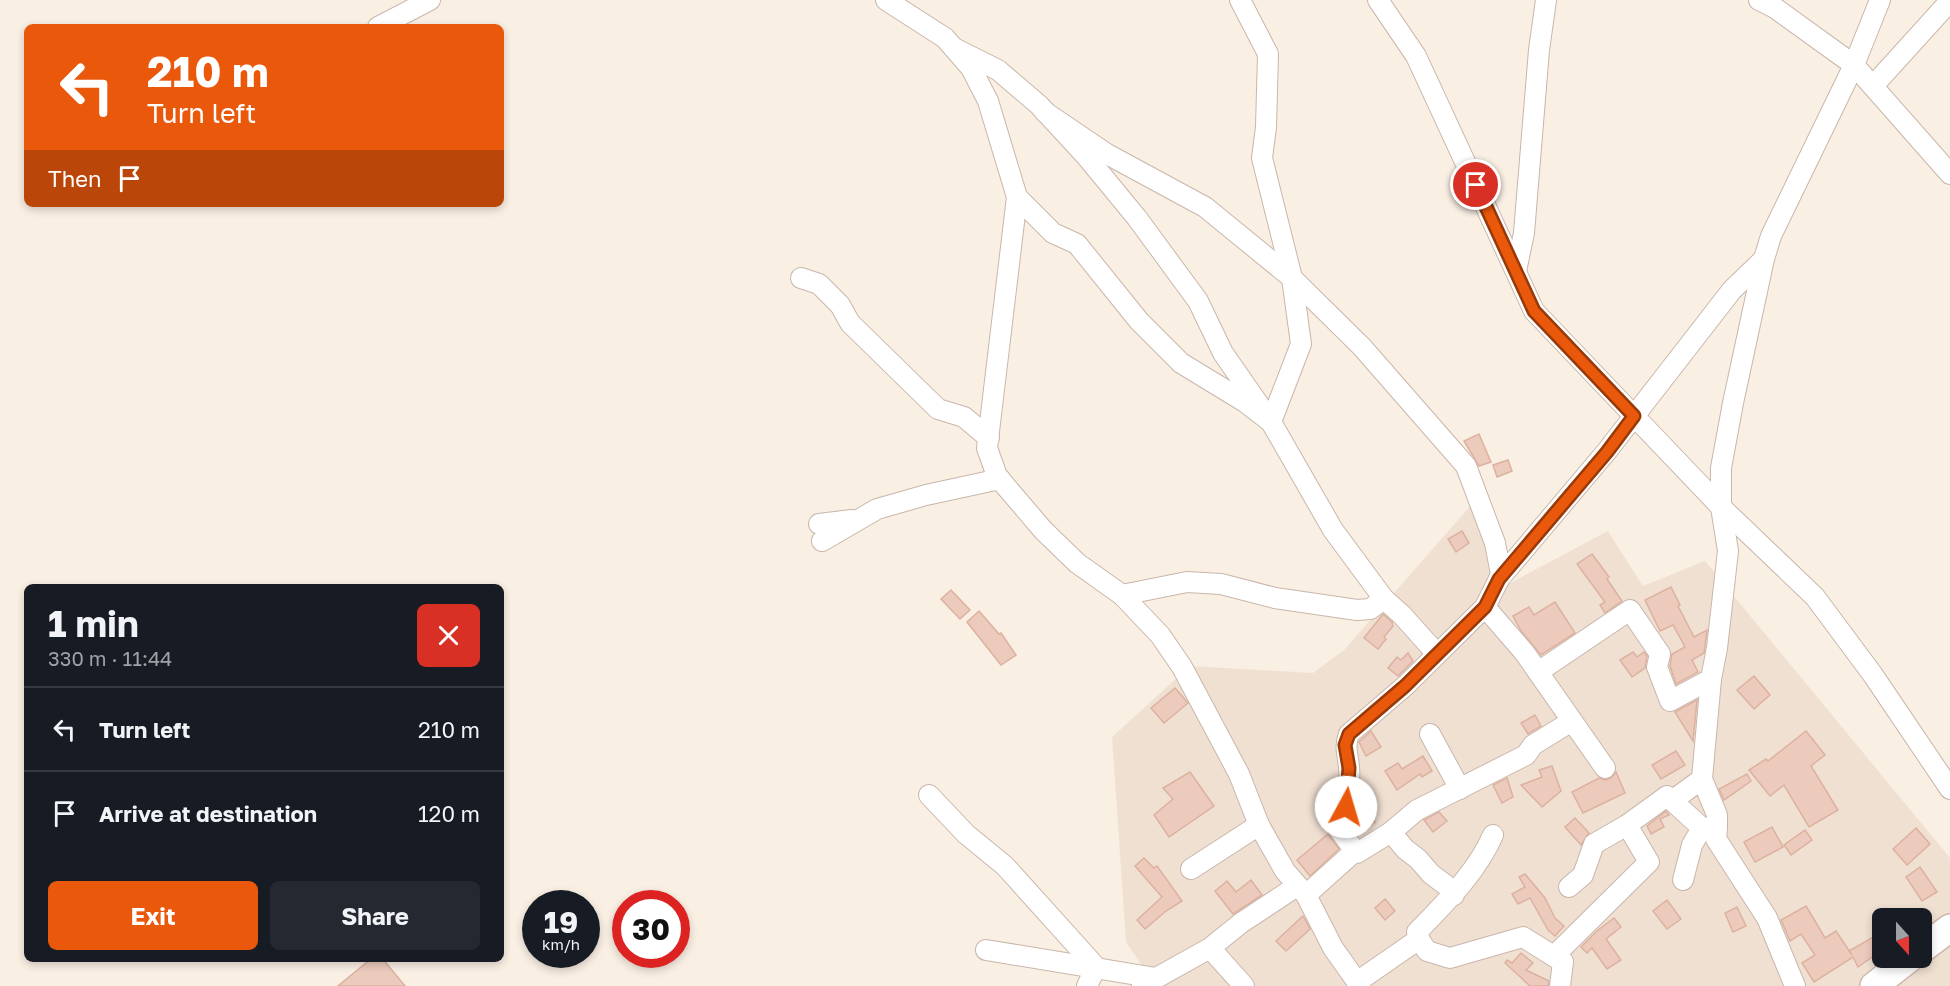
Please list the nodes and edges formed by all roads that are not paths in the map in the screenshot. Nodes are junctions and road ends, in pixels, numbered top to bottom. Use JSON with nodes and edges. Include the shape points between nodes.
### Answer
{"nodes":[{"id":1,"x":430,"y":0,"type":"edge"},
{"id":2,"x":886,"y":0,"type":"edge"},
{"id":3,"x":1240,"y":0,"type":"edge"},
{"id":4,"x":1378,"y":0,"type":"edge"},
{"id":5,"x":1546,"y":0,"type":"edge"},
{"id":6,"x":1759,"y":0,"type":"edge"},
{"id":7,"x":1880,"y":0,"type":"edge"},
{"id":8,"x":1950,"y":1,"type":"edge"},
{"id":9,"x":384,"y":24,"type":"edge"},
{"id":10,"x":954,"y":48,"type":"junction"},
{"id":11,"x":1854,"y":65,"type":"junction"},
{"id":12,"x":1873,"y":86,"type":"junction"},
{"id":13,"x":1046,"y":112,"type":"junction"},
{"id":14,"x":1950,"y":174,"type":"edge"},
{"id":15,"x":1017,"y":197,"type":"junction"},
{"id":16,"x":1764,"y":259,"type":"junction"},
{"id":17,"x":1516,"y":271,"type":"junction"},
{"id":18,"x":801,"y":278,"type":"dead end"},
{"id":19,"x":1292,"y":278,"type":"junction"},
{"id":20,"x":1634,"y":416,"type":"junction"},
{"id":21,"x":1271,"y":422,"type":"junction"},
{"id":22,"x":989,"y":438,"type":"junction"},
{"id":23,"x":1000,"y":479,"type":"junction"},
{"id":24,"x":1721,"y":507,"type":"junction"},
{"id":25,"x":820,"y":532,"type":"dead end"},
{"id":26,"x":1499,"y":579,"type":"junction"},
{"id":27,"x":1122,"y":595,"type":"junction"},
{"id":28,"x":1384,"y":599,"type":"junction"},
{"id":29,"x":1485,"y":607,"type":"junction"},
{"id":30,"x":1437,"y":654,"type":"junction"},
{"id":31,"x":1538,"y":672,"type":"junction"},
{"id":32,"x":1711,"y":679,"type":"junction"},
{"id":33,"x":1572,"y":721,"type":"junction"},
{"id":34,"x":1430,"y":734,"type":"dead end"},
{"id":35,"x":1605,"y":768,"type":"dead end"},
{"id":36,"x":1702,"y":779,"type":"junction"},
{"id":37,"x":1460,"y":789,"type":"junction"},
{"id":38,"x":1950,"y":789,"type":"edge"},
{"id":39,"x":929,"y":795,"type":"dead end"},
{"id":40,"x":1673,"y":800,"type":"junction"},
{"id":41,"x":1259,"y":825,"type":"junction"},
{"id":42,"x":1627,"y":825,"type":"junction"},
{"id":43,"x":1710,"y":828,"type":"junction"},
{"id":44,"x":1391,"y":832,"type":"junction"},
{"id":45,"x":1493,"y":834,"type":"dead end"},
{"id":46,"x":1355,"y":851,"type":"junction"},
{"id":47,"x":1191,"y":869,"type":"dead end"},
{"id":48,"x":1683,"y":880,"type":"dead end"},
{"id":49,"x":1569,"y":887,"type":"dead end"},
{"id":50,"x":1301,"y":890,"type":"junction"},
{"id":51,"x":1454,"y":895,"type":"junction"},
{"id":52,"x":1950,"y":928,"type":"edge"},
{"id":53,"x":1419,"y":939,"type":"junction"},
{"id":54,"x":1932,"y":942,"type":"edge"},
{"id":55,"x":1210,"y":948,"type":"junction"},
{"id":56,"x":986,"y":950,"type":"dead end"},
{"id":57,"x":1554,"y":956,"type":"junction"},
{"id":58,"x":1096,"y":967,"type":"junction"},
{"id":59,"x":1897,"y":968,"type":"edge"},
{"id":60,"x":1149,"y":982,"type":"edge"},
{"id":61,"x":1359,"y":984,"type":"edge"},
{"id":62,"x":1087,"y":986,"type":"edge"},
{"id":63,"x":1245,"y":986,"type":"edge"},
{"id":64,"x":1560,"y":986,"type":"edge"},
{"id":65,"x":1795,"y":986,"type":"edge"},
{"id":66,"x":1874,"y":986,"type":"edge"}],
"edges":[{"from":1,"to":9,"type":"street"},
{"from":2,"to":10,"type":"street"},
{"from":3,"to":19,"type":"street","via":[[1269,54],[1262,158]]},
{"from":4,"to":17,"type":"street","via":[[1416,56]]},
{"from":5,"to":17,"type":"street","via":[[1524,233]]},
{"from":6,"to":11,"type":"street"},
{"from":7,"to":11,"type":"street"},
{"from":8,"to":12,"type":"street"},
{"from":10,"to":13,"type":"street","via":[[998,70]]},
{"from":10,"to":15,"type":"street","via":[[971,68],[988,101]]},
{"from":11,"to":12,"type":"street"},
{"from":11,"to":16,"type":"street","via":[[1771,236]]},
{"from":12,"to":14,"type":"street"},
{"from":13,"to":19,"type":"street","via":[[1107,154],[1205,207]]},
{"from":13,"to":21,"type":"street","via":[[1137,218],[1191,292],[1223,353]]},
{"from":15,"to":21,"type":"street","via":[[1053,232],[1077,244],[1139,321],[1181,363]]},
{"from":15,"to":22,"type":"street"},
{"from":16,"to":20,"type":"street","via":[[1732,290]]},
{"from":16,"to":24,"type":"street","via":[[1721,468]]},
{"from":17,"to":20,"type":"street","via":[[1534,311]]},
{"from":18,"to":22,"type":"street","via":[[819,284],[840,305],[850,323],[938,409],[964,417]]},
{"from":19,"to":21,"type":"street","via":[[1301,344]]},
{"from":19,"to":26,"type":"street","via":[[1362,347],[1466,466],[1495,543]]},
{"from":20,"to":24,"type":"street"},
{"from":20,"to":26,"type":"street"},
{"from":21,"to":28,"type":"street","via":[[1333,530]]},
{"from":22,"to":23,"type":"street","via":[[987,448]]},
{"from":23,"to":25,"type":"street","via":[[878,509]]},
{"from":23,"to":27,"type":"street","via":[[1077,563]]},
{"from":24,"to":32,"type":"street","via":[[1728,551]]},
{"from":24,"to":38,"type":"street","via":[[1815,597]]},
{"from":26,"to":29,"type":"street"},
{"from":27,"to":28,"type":"street","via":[[1187,582],[1221,584],[1275,598],[1357,610],[1370,609]]},
{"from":27,"to":41,"type":"street","via":[[1160,635],[1182,667],[1239,774]]},
{"from":28,"to":30,"type":"street"},
{"from":29,"to":30,"type":"street"},
{"from":29,"to":31,"type":"street"},
{"from":30,"to":46,"type":"street","via":[[1349,734],[1345,745],[1349,768],[1346,807],[1338,828]]},
{"from":31,"to":32,"type":"street","via":[[1630,610],[1660,654],[1657,667],[1670,701]]},
{"from":31,"to":33,"type":"street"},
{"from":32,"to":36,"type":"street"},
{"from":33,"to":35,"type":"street"},
{"from":33,"to":37,"type":"street","via":[[1533,745],[1526,755]]},
{"from":34,"to":37,"type":"street"},
{"from":36,"to":40,"type":"street"},
{"from":36,"to":43,"type":"street","via":[[1717,814]]},
{"from":37,"to":44,"type":"street","via":[[1417,810]]},
{"from":39,"to":58,"type":"street","via":[[966,834],[1005,866]]},
{"from":40,"to":42,"type":"street","via":[[1667,796]]},
{"from":40,"to":43,"type":"street"},
{"from":41,"to":47,"type":"street"},
{"from":41,"to":50,"type":"street","via":[[1285,871]]},
{"from":42,"to":49,"type":"street","via":[[1594,844],[1583,875]]},
{"from":42,"to":57,"type":"street","via":[[1649,862]]},
{"from":43,"to":48,"type":"street","via":[[1692,845]]},
{"from":43,"to":65,"type":"street","via":[[1767,918]]},
{"from":44,"to":46,"type":"street"},
{"from":44,"to":51,"type":"street"},
{"from":45,"to":51,"type":"street","via":[[1486,851]]},
{"from":46,"to":50,"type":"street"},
{"from":50,"to":55,"type":"street","via":[[1241,923]]},
{"from":50,"to":61,"type":"street","via":[[1333,948]]},
{"from":51,"to":53,"type":"street","via":[[1417,932]]},
{"from":52,"to":54,"type":"street"},
{"from":53,"to":57,"type":"street","via":[[1427,951],[1450,958],[1523,937]]},
{"from":53,"to":61,"type":"street"},
{"from":55,"to":60,"type":"street"},
{"from":55,"to":63,"type":"street"},
{"from":56,"to":58,"type":"street"},
{"from":57,"to":64,"type":"street","via":[[1563,962]]},
{"from":58,"to":60,"type":"street"},
{"from":58,"to":62,"type":"street"},
{"from":59,"to":66,"type":"street"}]}
